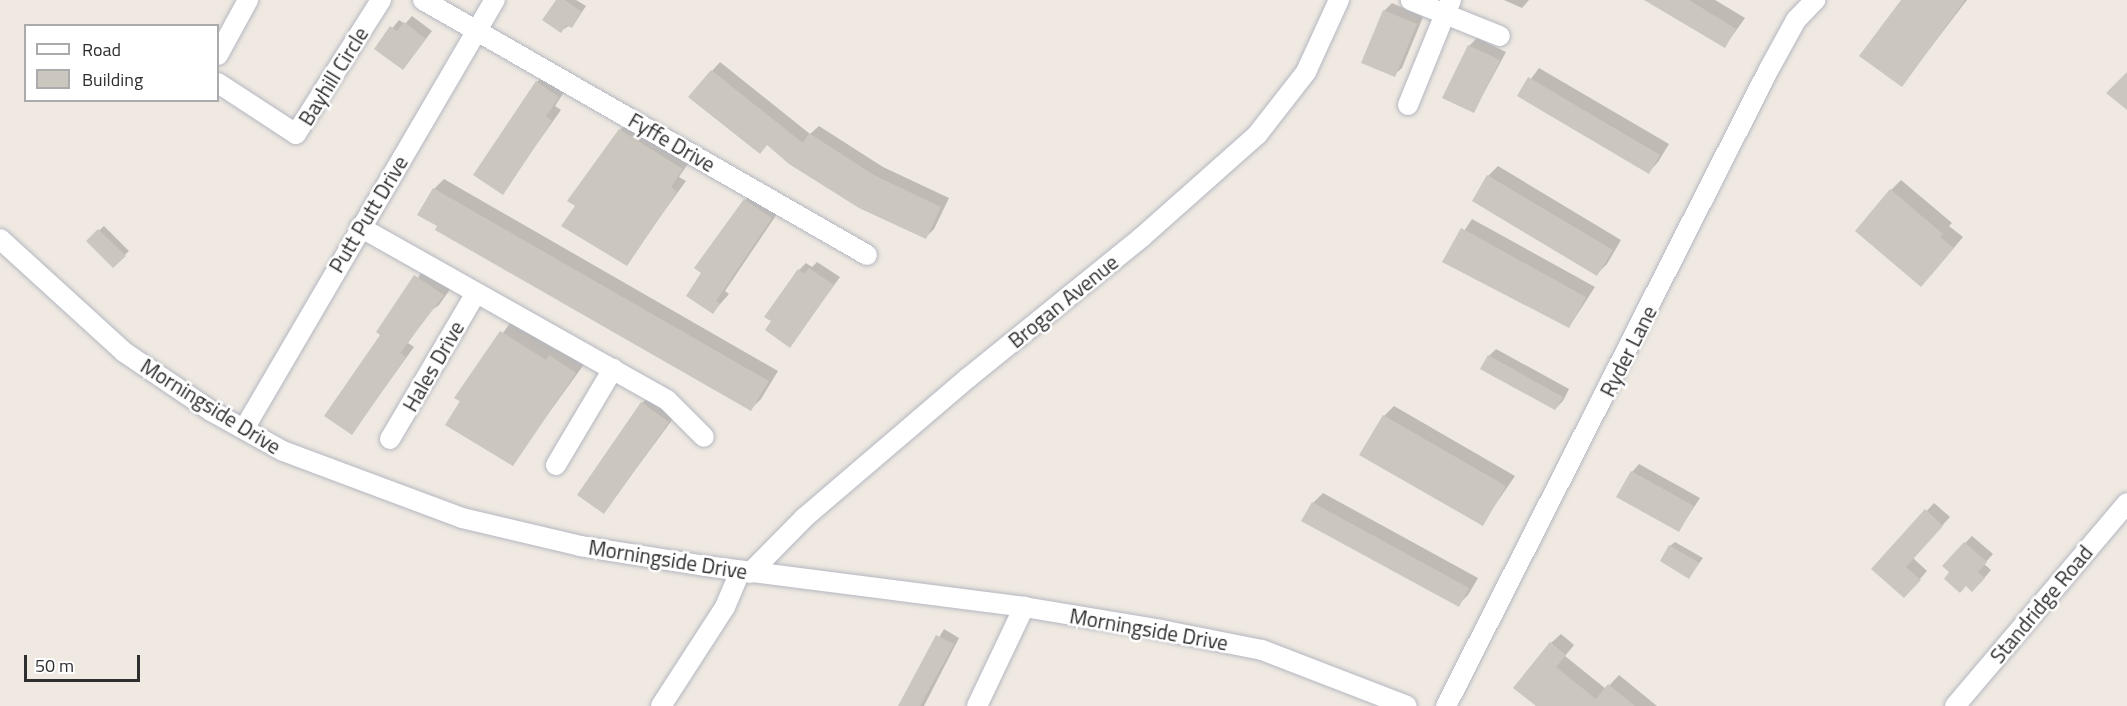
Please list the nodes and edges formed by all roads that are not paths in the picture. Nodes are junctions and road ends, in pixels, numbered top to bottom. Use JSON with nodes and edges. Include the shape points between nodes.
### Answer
{"nodes":[{"id":1,"x":248,"y":0,"type":"edge"},
{"id":2,"x":381,"y":0,"type":"edge"},
{"id":3,"x":423,"y":0,"type":"edge"},
{"id":4,"x":495,"y":0,"type":"edge"},
{"id":5,"x":1339,"y":0,"type":"edge"},
{"id":6,"x":1412,"y":0,"type":"edge"},
{"id":7,"x":1815,"y":0,"type":"edge"},
{"id":8,"x":1448,"y":7,"type":"edge"},
{"id":9,"x":476,"y":32,"type":"junction"},
{"id":10,"x":1500,"y":36,"type":"dead end"},
{"id":11,"x":219,"y":53,"type":"edge"},
{"id":12,"x":219,"y":84,"type":"edge"},
{"id":13,"x":1408,"y":105,"type":"dead end"},
{"id":14,"x":360,"y":226,"type":"junction"},
{"id":15,"x":0,"y":239,"type":"edge"},
{"id":16,"x":867,"y":255,"type":"dead end"},
{"id":17,"x":476,"y":293,"type":"junction"},
{"id":18,"x":613,"y":369,"type":"junction"},
{"id":19,"x":244,"y":429,"type":"junction"},
{"id":20,"x":704,"y":437,"type":"dead end"},
{"id":21,"x":390,"y":440,"type":"dead end"},
{"id":22,"x":556,"y":465,"type":"dead end"},
{"id":23,"x":2127,"y":502,"type":"edge"},
{"id":24,"x":745,"y":572,"type":"junction"},
{"id":25,"x":1024,"y":607,"type":"junction"},
{"id":26,"x":661,"y":706,"type":"edge"},
{"id":27,"x":977,"y":706,"type":"edge"},
{"id":28,"x":1407,"y":706,"type":"edge"},
{"id":29,"x":1446,"y":706,"type":"edge"},
{"id":30,"x":1955,"y":706,"type":"edge"}],
"edges":[{"from":1,"to":11,"type":"street"},
{"from":2,"to":12,"type":"street","name":"Bayhill Circle","via":[[296,134]]},
{"from":3,"to":9,"type":"street"},
{"from":4,"to":9,"type":"street","name":"Putt Putt Drive"},
{"from":5,"to":24,"type":"street","name":"Brogan Avenue","via":[[1306,72],[1257,135],[1142,237],[813,510]]},
{"from":6,"to":8,"type":"street"},
{"from":7,"to":29,"type":"street","name":"Ryder Lane","via":[[1796,20],[1773,62]]},
{"from":8,"to":10,"type":"street"},
{"from":8,"to":13,"type":"street"},
{"from":9,"to":14,"type":"street","name":"Putt Putt Drive"},
{"from":9,"to":16,"type":"street","name":"Fyffe Drive"},
{"from":14,"to":17,"type":"street"},
{"from":14,"to":19,"type":"street","name":"Putt Putt Drive"},
{"from":15,"to":19,"type":"street","name":"Morningside Drive","via":[[124,352]]},
{"from":17,"to":18,"type":"street"},
{"from":17,"to":21,"type":"street","name":"Hales Drive"},
{"from":18,"to":20,"type":"street","via":[[667,400]]},
{"from":18,"to":22,"type":"street"},
{"from":19,"to":24,"type":"street","name":"Morningside Drive","via":[[284,451],[462,518],[580,546]]},
{"from":23,"to":30,"type":"street","name":"Standridge Road"},
{"from":24,"to":25,"type":"street","name":"Morningside Drive"},
{"from":24,"to":26,"type":"street","name":"Brogan Avenue"},
{"from":25,"to":27,"type":"street"},
{"from":25,"to":28,"type":"street","name":"Morningside Drive","via":[[1262,650]]}]}
